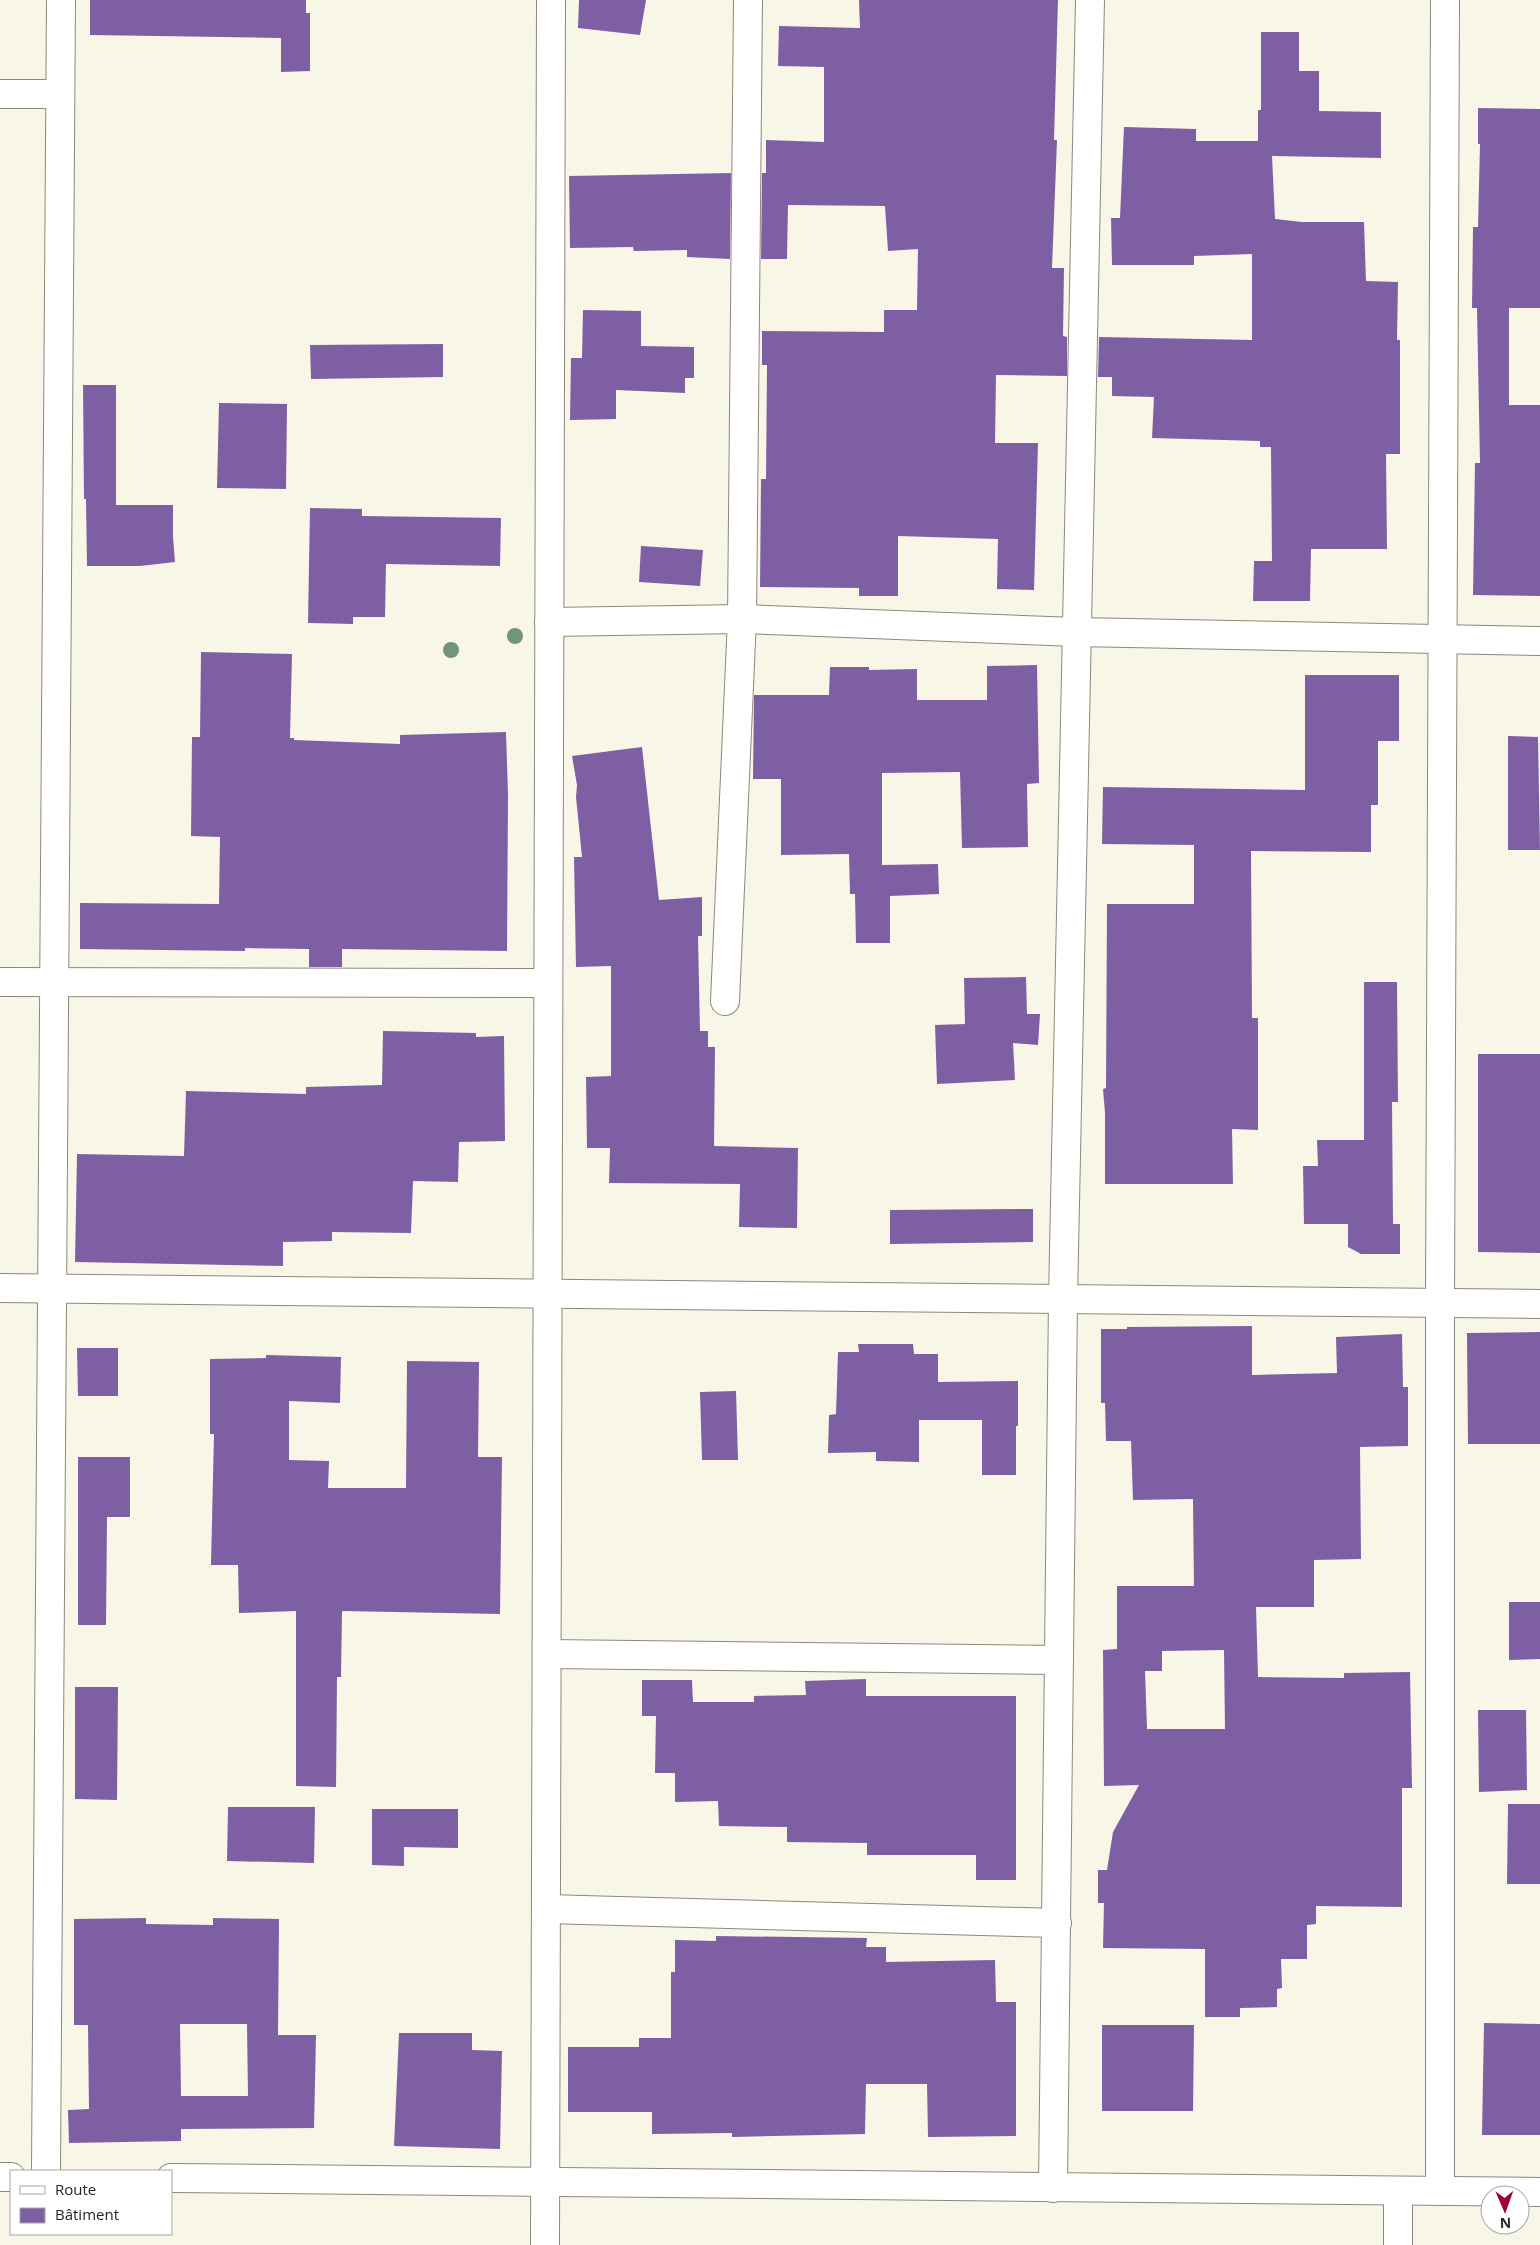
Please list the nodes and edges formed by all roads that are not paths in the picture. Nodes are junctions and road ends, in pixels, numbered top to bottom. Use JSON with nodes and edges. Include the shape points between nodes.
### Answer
{"nodes":[{"id":1,"x":61,"y":0,"type":"edge"},
{"id":2,"x":551,"y":0,"type":"edge"},
{"id":3,"x":748,"y":0,"type":"edge"},
{"id":4,"x":1090,"y":0,"type":"edge"},
{"id":5,"x":1445,"y":0,"type":"edge"},
{"id":6,"x":0,"y":94,"type":"edge"},
{"id":7,"x":60,"y":94,"type":"junction"},
{"id":8,"x":742,"y":619,"type":"junction"},
{"id":9,"x":549,"y":622,"type":"junction"},
{"id":10,"x":1076,"y":632,"type":"junction"},
{"id":11,"x":1444,"y":639,"type":"junction"},
{"id":12,"x":1540,"y":641,"type":"edge"},
{"id":13,"x":0,"y":982,"type":"edge"},
{"id":14,"x":54,"y":982,"type":"junction"},
{"id":15,"x":548,"y":983,"type":"junction"},
{"id":16,"x":725,"y":1001,"type":"dead end"},
{"id":17,"x":0,"y":1288,"type":"edge"},
{"id":18,"x":51,"y":1289,"type":"junction"},
{"id":19,"x":546,"y":1294,"type":"junction"},
{"id":20,"x":1063,"y":1299,"type":"junction"},
{"id":21,"x":1440,"y":1302,"type":"junction"},
{"id":22,"x":1540,"y":1304,"type":"edge"},
{"id":23,"x":546,"y":1654,"type":"junction"},
{"id":24,"x":1059,"y":1660,"type":"junction"},
{"id":25,"x":546,"y":1909,"type":"junction"},
{"id":26,"x":1057,"y":1923,"type":"junction"},
{"id":27,"x":46,"y":2170,"type":"edge"},
{"id":28,"x":172,"y":2178,"type":"edge"},
{"id":29,"x":546,"y":2182,"type":"junction"},
{"id":30,"x":1053,"y":2188,"type":"junction"},
{"id":31,"x":1398,"y":2191,"type":"junction"},
{"id":32,"x":1440,"y":2191,"type":"junction"},
{"id":33,"x":1540,"y":2192,"type":"edge"},
{"id":34,"x":545,"y":2245,"type":"edge"},
{"id":35,"x":1398,"y":2245,"type":"edge"}],
"edges":[{"from":1,"to":7,"type":"street"},
{"from":2,"to":9,"type":"street"},
{"from":3,"to":8,"type":"street"},
{"from":4,"to":10,"type":"street"},
{"from":5,"to":11,"type":"street"},
{"from":6,"to":7,"type":"street"},
{"from":7,"to":14,"type":"street"},
{"from":8,"to":9,"type":"street"},
{"from":8,"to":10,"type":"street"},
{"from":8,"to":16,"type":"street"},
{"from":9,"to":15,"type":"street"},
{"from":10,"to":11,"type":"street"},
{"from":10,"to":20,"type":"street"},
{"from":11,"to":12,"type":"street"},
{"from":11,"to":21,"type":"street"},
{"from":13,"to":14,"type":"street"},
{"from":14,"to":15,"type":"street"},
{"from":14,"to":18,"type":"street"},
{"from":15,"to":19,"type":"street"},
{"from":17,"to":18,"type":"street"},
{"from":18,"to":19,"type":"street"},
{"from":18,"to":27,"type":"street"},
{"from":19,"to":20,"type":"street"},
{"from":19,"to":23,"type":"street"},
{"from":20,"to":21,"type":"street"},
{"from":20,"to":24,"type":"street"},
{"from":21,"to":22,"type":"street"},
{"from":21,"to":32,"type":"street"},
{"from":23,"to":24,"type":"street"},
{"from":23,"to":25,"type":"street"},
{"from":24,"to":26,"type":"street"},
{"from":25,"to":26,"type":"street"},
{"from":25,"to":29,"type":"street"},
{"from":26,"to":30,"type":"street"},
{"from":28,"to":29,"type":"street"},
{"from":29,"to":30,"type":"street"},
{"from":29,"to":34,"type":"street"},
{"from":30,"to":31,"type":"street"},
{"from":31,"to":32,"type":"street"},
{"from":31,"to":35,"type":"street"},
{"from":32,"to":33,"type":"street"}]}
